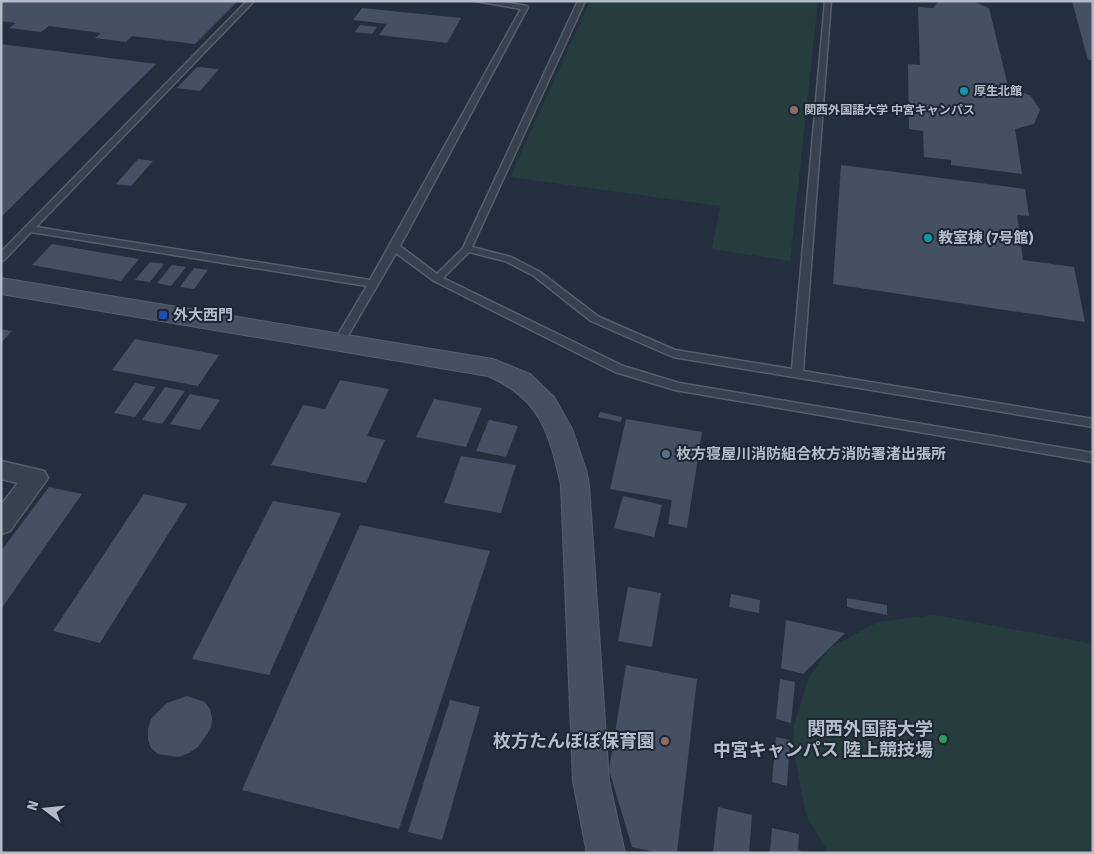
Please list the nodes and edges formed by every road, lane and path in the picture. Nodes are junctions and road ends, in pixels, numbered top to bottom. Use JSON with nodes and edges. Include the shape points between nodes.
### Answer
{"nodes":[{"id":1,"x":251,"y":1,"type":"edge"},
{"id":2,"x":478,"y":1,"type":"edge"},
{"id":3,"x":582,"y":1,"type":"edge"},
{"id":4,"x":828,"y":1,"type":"edge"},
{"id":5,"x":30,"y":229,"type":"junction"},
{"id":6,"x":395,"y":247,"type":"junction"},
{"id":7,"x":467,"y":249,"type":"junction"},
{"id":8,"x":1,"y":258,"type":"edge"},
{"id":9,"x":437,"y":279,"type":"junction"},
{"id":10,"x":373,"y":284,"type":"junction"},
{"id":11,"x":1,"y":286,"type":"edge"},
{"id":12,"x":338,"y":343,"type":"junction"},
{"id":13,"x":797,"y":375,"type":"junction"},
{"id":14,"x":1093,"y":424,"type":"edge"},
{"id":15,"x":1093,"y":458,"type":"edge"},
{"id":16,"x":1,"y":470,"type":"edge"},
{"id":17,"x":1,"y":524,"type":"edge"},
{"id":18,"x":606,"y":853,"type":"edge"}],
"edges":[{"from":1,"to":5,"type":"lane"},
{"from":2,"to":6,"type":"lane","via":[[525,7]]},
{"from":3,"to":7,"type":"lane"},
{"from":4,"to":13,"type":"lane"},
{"from":5,"to":8,"type":"lane"},
{"from":5,"to":10,"type":"lane"},
{"from":6,"to":9,"type":"lane"},
{"from":6,"to":10,"type":"lane"},
{"from":7,"to":9,"type":"lane"},
{"from":7,"to":13,"type":"lane","via":[[508,259],[536,274],[595,319],[673,353]]},
{"from":9,"to":15,"type":"lane","via":[[619,369],[679,387]]},
{"from":10,"to":12,"type":"lane"},
{"from":11,"to":12,"type":"street"},
{"from":12,"to":18,"type":"street","via":[[493,368],[523,382],[545,404],[564,438],[575,484],[591,781]]},
{"from":13,"to":14,"type":"lane"},
{"from":16,"to":17,"type":"street","via":[[36,478]]}]}
